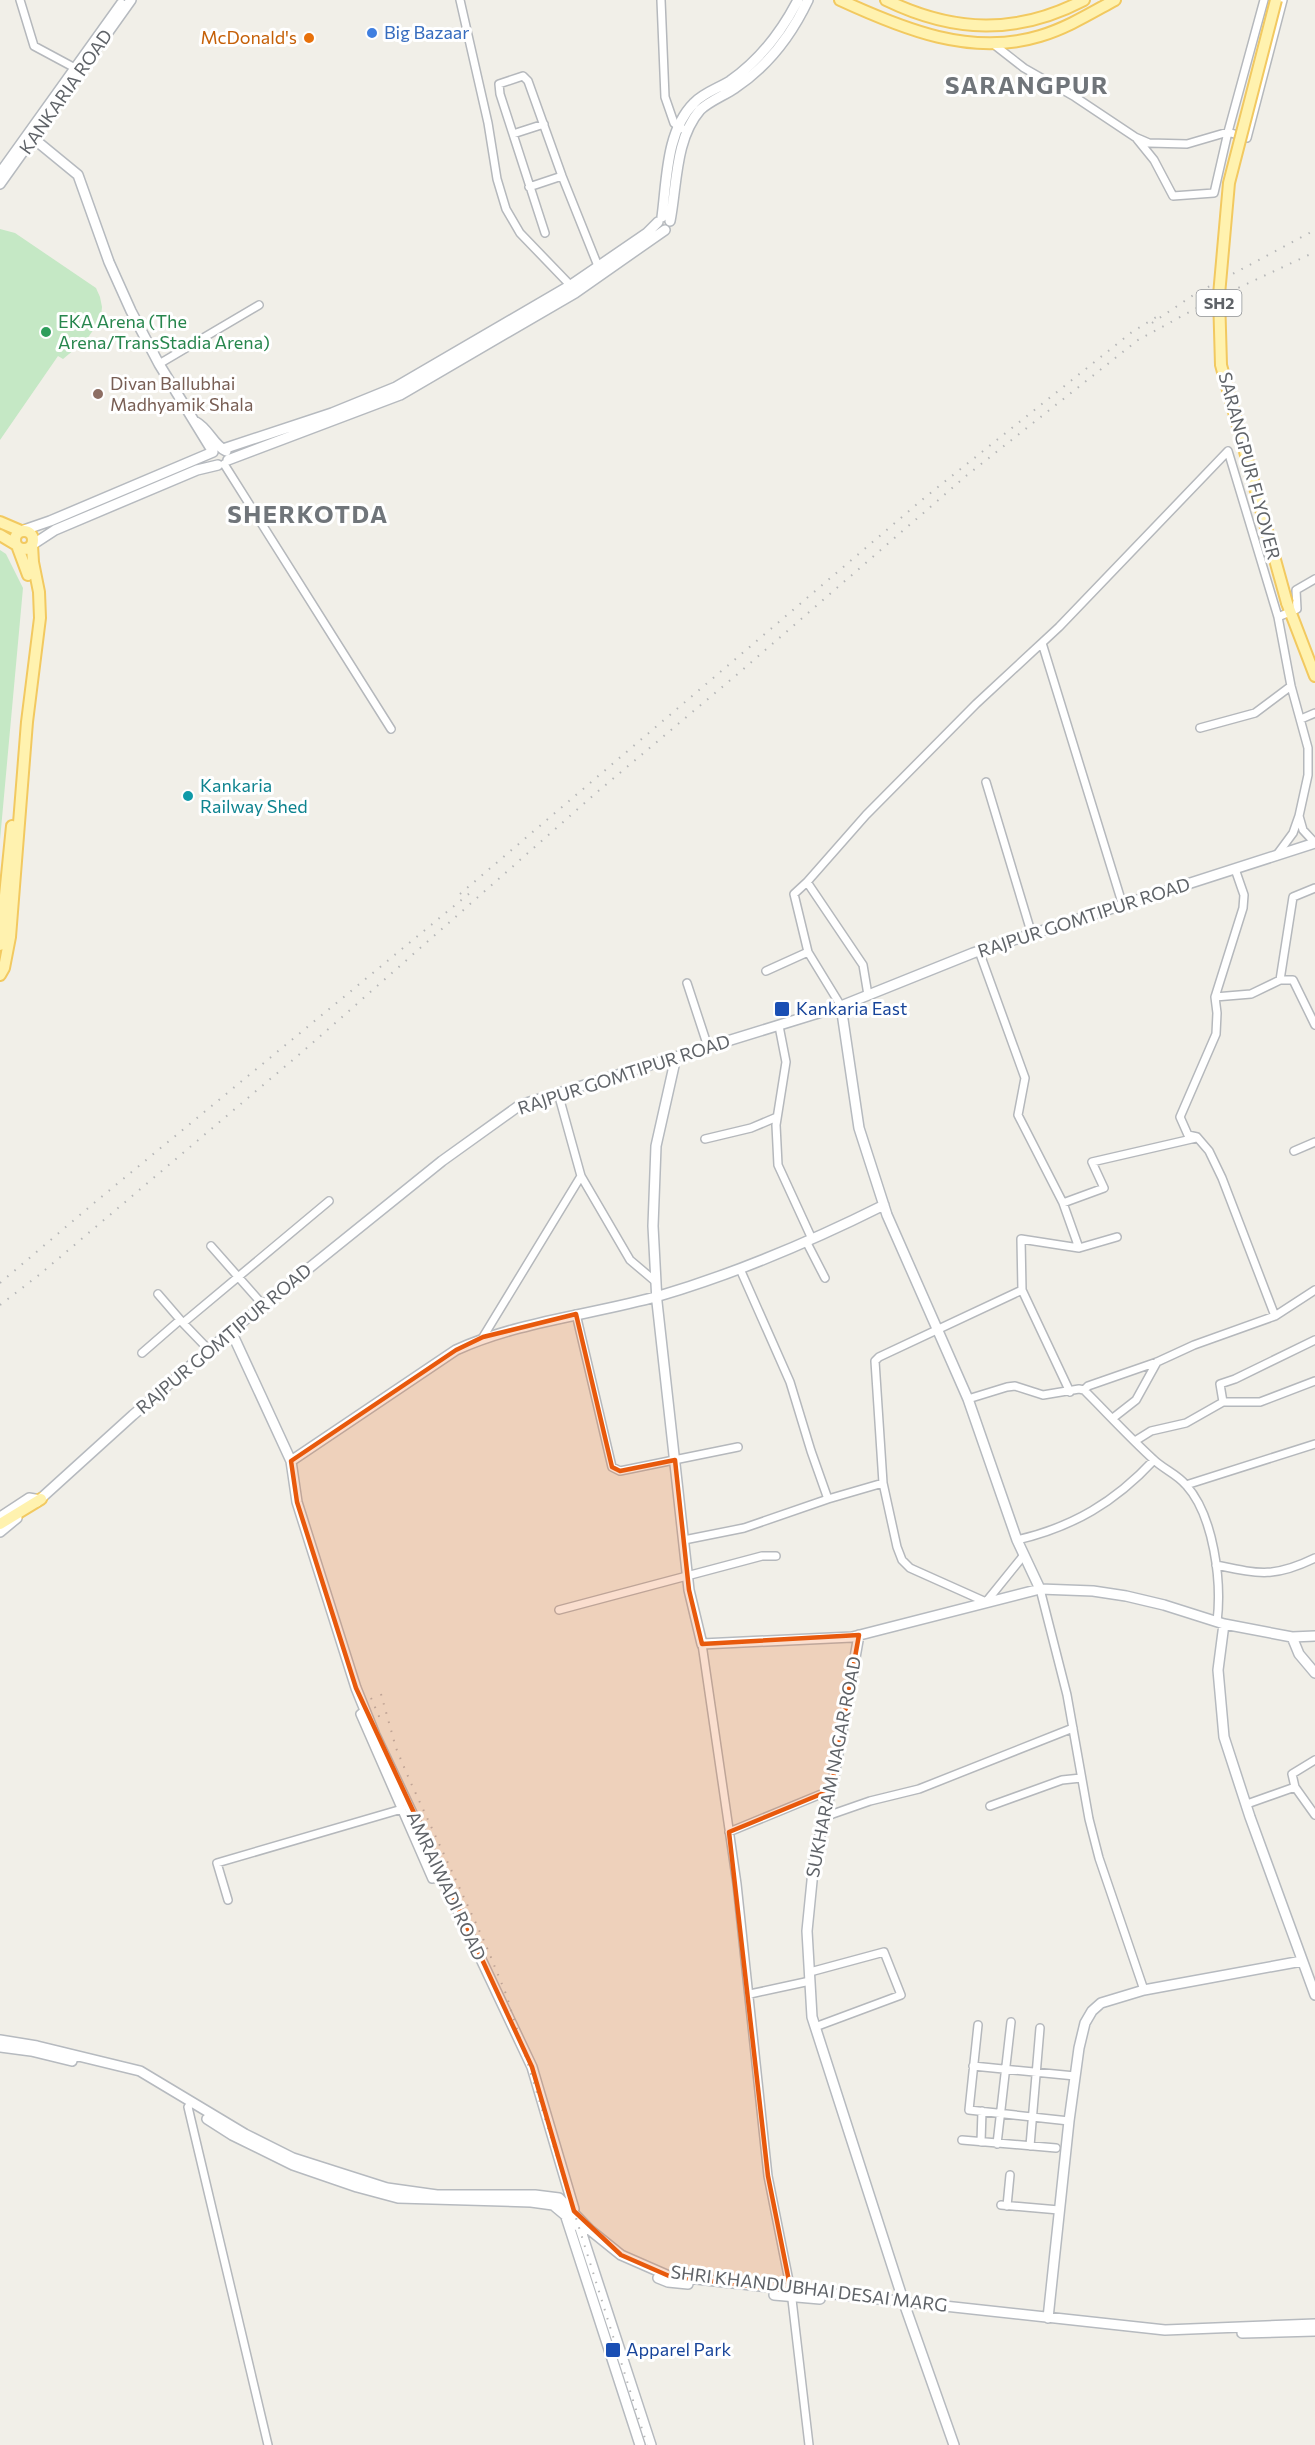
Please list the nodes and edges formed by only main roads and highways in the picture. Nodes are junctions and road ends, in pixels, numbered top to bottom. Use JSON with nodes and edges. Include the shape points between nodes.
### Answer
{"nodes":[{"id":1,"x":124,"y":0,"type":"edge"},
{"id":2,"x":131,"y":0,"type":"edge"},
{"id":3,"x":798,"y":0,"type":"edge"},
{"id":4,"x":808,"y":0,"type":"edge"},
{"id":5,"x":840,"y":0,"type":"edge"},
{"id":6,"x":886,"y":0,"type":"edge"},
{"id":7,"x":1084,"y":0,"type":"edge"},
{"id":8,"x":1115,"y":0,"type":"edge"},
{"id":9,"x":1276,"y":0,"type":"edge"},
{"id":10,"x":684,"y":129,"type":"junction"},
{"id":11,"x":30,"y":136,"type":"junction"},
{"id":12,"x":1,"y":179,"type":"edge"},
{"id":13,"x":664,"y":223,"type":"junction"},
{"id":14,"x":573,"y":289,"type":"junction"},
{"id":15,"x":383,"y":398,"type":"junction"},
{"id":16,"x":219,"y":450,"type":"junction"},
{"id":17,"x":223,"y":463,"type":"junction"},
{"id":18,"x":0,"y":522,"type":"edge"},
{"id":19,"x":21,"y":531,"type":"junction"},
{"id":20,"x":0,"y":535,"type":"edge"},
{"id":21,"x":32,"y":545,"type":"junction"},
{"id":22,"x":17,"y":546,"type":"junction"},
{"id":23,"x":32,"y":665,"type":"junction"},
{"id":24,"x":1315,"y":676,"type":"edge"},
{"id":25,"x":1315,"y":843,"type":"edge"},
{"id":26,"x":3,"y":944,"type":"edge"},
{"id":27,"x":2,"y":972,"type":"edge"},
{"id":28,"x":0,"y":983,"type":"edge"},
{"id":29,"x":841,"y":1006,"type":"junction"},
{"id":30,"x":676,"y":1057,"type":"junction"},
{"id":31,"x":884,"y":1205,"type":"junction"},
{"id":32,"x":657,"y":1296,"type":"junction"},
{"id":33,"x":231,"y":1331,"type":"junction"},
{"id":34,"x":291,"y":1461,"type":"junction"},
{"id":35,"x":40,"y":1499,"type":"junction"},
{"id":36,"x":0,"y":1524,"type":"edge"},
{"id":37,"x":0,"y":1532,"type":"edge"},
{"id":38,"x":1040,"y":1589,"type":"junction"},
{"id":39,"x":1220,"y":1623,"type":"junction"},
{"id":40,"x":859,"y":1635,"type":"junction"},
{"id":41,"x":1315,"y":1636,"type":"edge"},
{"id":42,"x":1292,"y":1637,"type":"junction"},
{"id":43,"x":1315,"y":1673,"type":"edge"},
{"id":44,"x":1302,"y":1961,"type":"junction"},
{"id":45,"x":1315,"y":1995,"type":"edge"},
{"id":46,"x":0,"y":2040,"type":"edge"},
{"id":47,"x":0,"y":2047,"type":"edge"},
{"id":48,"x":190,"y":2105,"type":"junction"},
{"id":49,"x":565,"y":2177,"type":"junction"},
{"id":50,"x":524,"y":2198,"type":"junction"},
{"id":51,"x":559,"y":2198,"type":"junction"},
{"id":52,"x":569,"y":2212,"type":"junction"},
{"id":53,"x":580,"y":2226,"type":"junction"},
{"id":54,"x":791,"y":2294,"type":"junction"},
{"id":55,"x":904,"y":2303,"type":"junction"},
{"id":56,"x":1048,"y":2318,"type":"junction"},
{"id":57,"x":1315,"y":2324,"type":"edge"},
{"id":58,"x":1315,"y":2331,"type":"edge"},
{"id":59,"x":640,"y":2445,"type":"edge"},
{"id":60,"x":651,"y":2445,"type":"edge"},
{"id":61,"x":954,"y":2445,"type":"edge"}],
"edges":[{"from":1,"to":11,"type":"main road"},
{"from":2,"to":11,"type":"main road","name":"KANKARIA ROAD"},
{"from":3,"to":10,"type":"main road","via":[[774,40],[755,62],[695,102]]},
{"from":4,"to":10,"type":"main road","via":[[782,45],[761,69],[701,109]]},
{"from":5,"to":8,"type":"main road","via":[[894,25],[977,44],[1040,36]]},
{"from":6,"to":7,"type":"main road","via":[[959,26],[1042,19]]},
{"from":9,"to":24,"type":"main road","name":"SARANGPUR FLYOVER","number":"SH2","bridge":true,"via":[[1229,183],[1219,295],[1221,365],[1288,607]]},
{"from":10,"to":13,"type":"main road","via":[[672,148]]},
{"from":11,"to":12,"type":"main road","name":"KANKARIA ROAD"},
{"from":11,"to":16,"type":"main road","via":[[78,175],[130,311],[197,429]]},
{"from":13,"to":14,"type":"main road"},
{"from":13,"to":14,"type":"main road","via":[[598,266]]},
{"from":14,"to":15,"type":"main road","via":[[400,395]]},
{"from":15,"to":16,"type":"main road"},
{"from":15,"to":17,"type":"main road"},
{"from":16,"to":17,"type":"main road","via":[[227,453]]},
{"from":16,"to":17,"type":"main road","via":[[212,460]]},
{"from":16,"to":19,"type":"main road"},
{"from":17,"to":21,"type":"main road","via":[[197,470],[56,530]]},
{"from":18,"to":19,"type":"main road"},
{"from":19,"to":21,"type":"main road","via":[[31,534]]},
{"from":19,"to":22,"type":"main road","via":[[16,534]]},
{"from":20,"to":22,"type":"main road"},
{"from":21,"to":22,"type":"main road","via":[[25,550]]},
{"from":21,"to":23,"type":"main road","via":[[40,618]]},
{"from":22,"to":23,"type":"main road","via":[[26,564],[32,593]]},
{"from":23,"to":26,"type":"main road"},
{"from":25,"to":29,"type":"main road","name":"RAJPUR GOMTIPUR ROAD","via":[[979,951]]},
{"from":26,"to":27,"type":"main road"},
{"from":27,"to":28,"type":"main road"},
{"from":29,"to":30,"type":"main road","name":"RAJPUR GOMTIPUR ROAD"},
{"from":29,"to":31,"type":"main road","via":[[859,1128]]},
{"from":30,"to":32,"type":"main road","via":[[656,1146],[653,1226]]},
{"from":30,"to":33,"type":"main road","name":"RAJPUR GOMTIPUR ROAD","via":[[520,1105],[442,1161]]},
{"from":31,"to":32,"type":"main road","via":[[740,1269]]},
{"from":31,"to":38,"type":"main road","via":[[968,1399],[1017,1540]]},
{"from":32,"to":34,"type":"main road","via":[[483,1337],[456,1350]]},
{"from":32,"to":40,"type":"main road","name":"SUKHARAM NAGAR ROAD","via":[[688,1575],[702,1644]]},
{"from":33,"to":34,"type":"main road","name":"AMRAIWADI ROAD"},
{"from":33,"to":35,"type":"main road","name":"RAJPUR GOMTIPUR ROAD"},
{"from":34,"to":49,"type":"main road","name":"AMRAIWADI ROAD","via":[[297,1502],[365,1710],[532,2067]]},
{"from":35,"to":36,"type":"main road"},
{"from":35,"to":37,"type":"main road","name":"RAJPUR GOMTIPUR ROAD"},
{"from":38,"to":39,"type":"main road","via":[[1126,1596]]},
{"from":38,"to":40,"type":"main road"},
{"from":39,"to":42,"type":"main road"},
{"from":39,"to":44,"type":"main road","via":[[1218,1670],[1224,1737]]},
{"from":40,"to":55,"type":"main road","name":"SUKHARAM NAGAR ROAD","via":[[814,1861],[807,1931],[812,2017]]},
{"from":41,"to":42,"type":"main road"},
{"from":42,"to":43,"type":"main road","via":[[1299,1654]]},
{"from":44,"to":45,"type":"main road"},
{"from":44,"to":56,"type":"main road","via":[[1143,1990],[1101,2003],[1092,2011],[1085,2023],[1075,2076]]},
{"from":46,"to":48,"type":"main road","name":"SHRI KHANDUBHAI DESAI MARG","via":[[140,2071]]},
{"from":47,"to":48,"type":"main road","name":"SHRI KHANDUBHAI DESAI MARG","via":[[138,2077]]},
{"from":48,"to":50,"type":"main road","name":"SHRI KHANDUBHAI DESAI MARG","via":[[232,2135],[292,2165],[357,2187],[398,2198]]},
{"from":49,"to":51,"type":"main road"},
{"from":49,"to":52,"type":"main road","name":"AMRAIWADI ROAD"},
{"from":50,"to":51,"type":"main road","name":"SHRI KHANDUBHAI DESAI MARG"},
{"from":50,"to":52,"type":"main road","name":"SHRI KHANDUBHAI DESAI MARG"},
{"from":51,"to":52,"type":"main road"},
{"from":52,"to":53,"type":"main road","name":"SHRI KHANDUBHAI DESAI MARG"},
{"from":52,"to":54,"type":"main road","name":"SHRI KHANDUBHAI DESAI MARG","via":[[621,2255],[669,2276]]},
{"from":52,"to":59,"type":"main road"},
{"from":53,"to":54,"type":"main road","name":"SHRI KHANDUBHAI DESAI MARG","via":[[618,2260],[668,2282]]},
{"from":53,"to":60,"type":"main road"},
{"from":54,"to":55,"type":"main road","name":"SHRI KHANDUBHAI DESAI MARG"},
{"from":55,"to":56,"type":"main road","name":"SHRI KHANDUBHAI DESAI MARG"},
{"from":55,"to":58,"type":"main road","name":"SHRI KHANDUBHAI DESAI MARG","via":[[1160,2335]]},
{"from":55,"to":61,"type":"main road","name":"SUKHARAM NAGAR ROAD"},
{"from":56,"to":57,"type":"main road","name":"SHRI KHANDUBHAI DESAI MARG","via":[[1165,2330]]}]}
